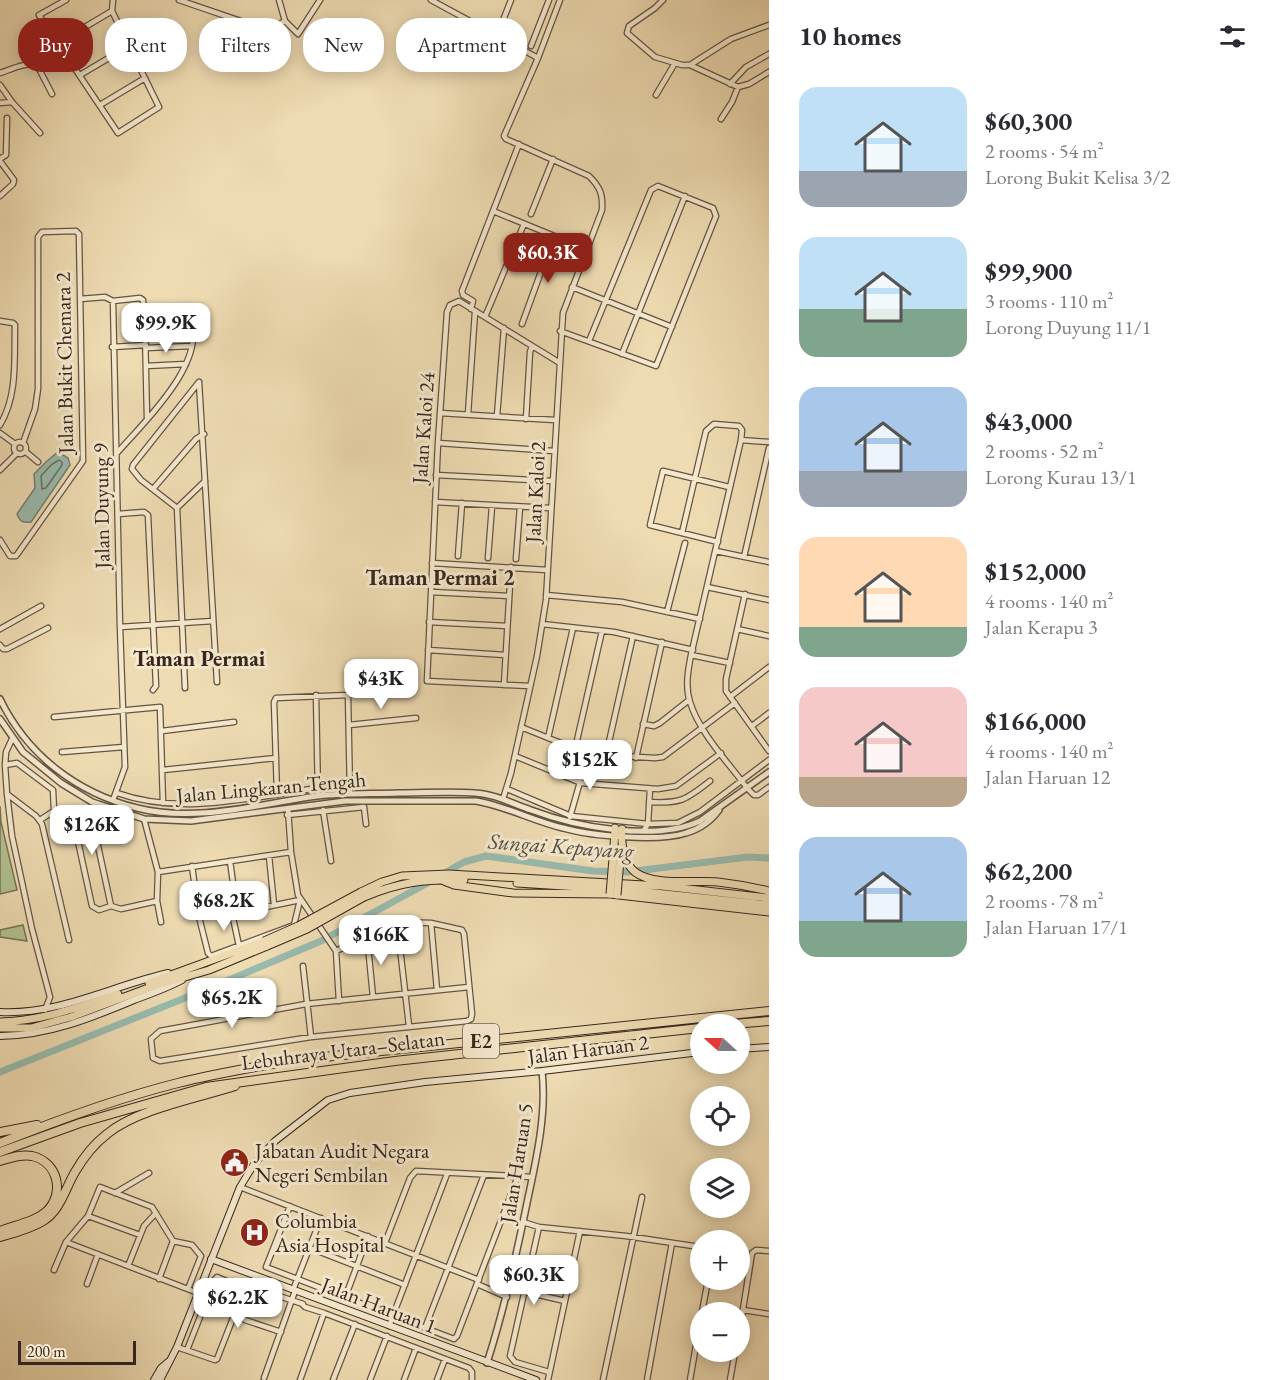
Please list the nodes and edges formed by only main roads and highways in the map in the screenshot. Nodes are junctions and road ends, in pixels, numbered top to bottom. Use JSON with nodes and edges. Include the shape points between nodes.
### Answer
{"nodes":[{"id":1,"x":618,"y":832,"type":"road end"},
{"id":2,"x":618,"y":848,"type":"junction"},
{"id":3,"x":462,"y":877,"type":"junction"},
{"id":4,"x":439,"y":880,"type":"junction"},
{"id":5,"x":769,"y":891,"type":"edge"},
{"id":6,"x":614,"y":895,"type":"junction"},
{"id":7,"x":769,"y":898,"type":"edge"},
{"id":8,"x":769,"y":905,"type":"edge"},
{"id":9,"x":769,"y":912,"type":"edge"},
{"id":10,"x":187,"y":973,"type":"junction"},
{"id":11,"x":769,"y":1011,"type":"edge"},
{"id":12,"x":0,"y":1012,"type":"edge"},
{"id":13,"x":769,"y":1021,"type":"edge"},
{"id":14,"x":0,"y":1022,"type":"edge"},
{"id":15,"x":750,"y":1023,"type":"edge"},
{"id":16,"x":0,"y":1028,"type":"edge"},
{"id":17,"x":690,"y":1029,"type":"edge"},
{"id":18,"x":0,"y":1036,"type":"edge"},
{"id":19,"x":769,"y":1047,"type":"edge"},
{"id":20,"x":750,"y":1048,"type":"edge"},
{"id":21,"x":690,"y":1053,"type":"edge"},
{"id":22,"x":257,"y":1079,"type":"junction"},
{"id":23,"x":60,"y":1120,"type":"junction"},
{"id":24,"x":0,"y":1132,"type":"edge"},
{"id":25,"x":0,"y":1143,"type":"edge"},
{"id":26,"x":0,"y":1152,"type":"edge"},
{"id":27,"x":0,"y":1161,"type":"edge"},
{"id":28,"x":0,"y":1231,"type":"edge"},
{"id":29,"x":0,"y":1237,"type":"edge"},
{"id":30,"x":211,"y":1259,"type":"junction"},
{"id":31,"x":168,"y":1362,"type":"junction"},
{"id":32,"x":154,"y":1380,"type":"edge"},
{"id":33,"x":160,"y":1380,"type":"edge"},
{"id":34,"x":536,"y":1380,"type":"edge"}],
"edges":[{"from":1,"to":2,"type":"main road"},
{"from":2,"to":5,"type":"main road","via":[[635,872],[649,878]]},
{"from":2,"to":6,"type":"main road","bridge":true},
{"from":3,"to":4,"type":"main road"},
{"from":3,"to":7,"type":"main road","via":[[662,886]]},
{"from":3,"to":8,"type":"main road"},
{"from":3,"to":10,"type":"main road","bridge":true,"via":[[422,874],[382,882],[298,926]]},
{"from":4,"to":6,"type":"main road","via":[[513,893]]},
{"from":4,"to":10,"type":"main road","bridge":true,"via":[[389,886],[307,929],[225,964]]},
{"from":6,"to":9,"type":"main road"},
{"from":10,"to":12,"type":"main road","via":[[146,978],[45,1010]]},
{"from":10,"to":14,"type":"main road","via":[[57,1014]]},
{"from":10,"to":16,"type":"main road","via":[[71,1017],[39,1026]]},
{"from":10,"to":18,"type":"main road","via":[[151,993],[57,1029]]},
{"from":11,"to":23,"type":"highway","name":"Lebuhraya Utara–Selatan","number":"E2","via":[[295,1060],[178,1083]]},
{"from":13,"to":15,"type":"highway"},
{"from":17,"to":22,"type":"highway","name":"Lebuhraya Utara–Selatan","number":"E2"},
{"from":19,"to":20,"type":"main road"},
{"from":21,"to":30,"type":"main road","name":"Jalan Haruan 2","via":[[404,1085],[328,1100],[258,1159],[240,1188]]},
{"from":22,"to":26,"type":"highway","name":"Lebuhraya Utara–Selatan","number":"E2","via":[[206,1086],[80,1123]]},
{"from":22,"to":29,"type":"highway","via":[[142,1115],[115,1128],[82,1161],[48,1218]]},
{"from":23,"to":24,"type":"highway"},
{"from":23,"to":25,"type":"highway","name":"Lebuhraya Utara–Selatan","number":"E2"},
{"from":27,"to":28,"type":"highway","via":[[21,1156],[40,1159],[53,1171],[57,1184],[55,1200],[46,1211]]},
{"from":30,"to":31,"type":"main road","name":"Jalan Haruan 2"},
{"from":30,"to":34,"type":"main road","name":"Jalan Haruan 1"},
{"from":31,"to":32,"type":"main road","name":"Jalan Haruan 2"},
{"from":31,"to":33,"type":"main road","name":"Jalan Haruan 2"}]}
